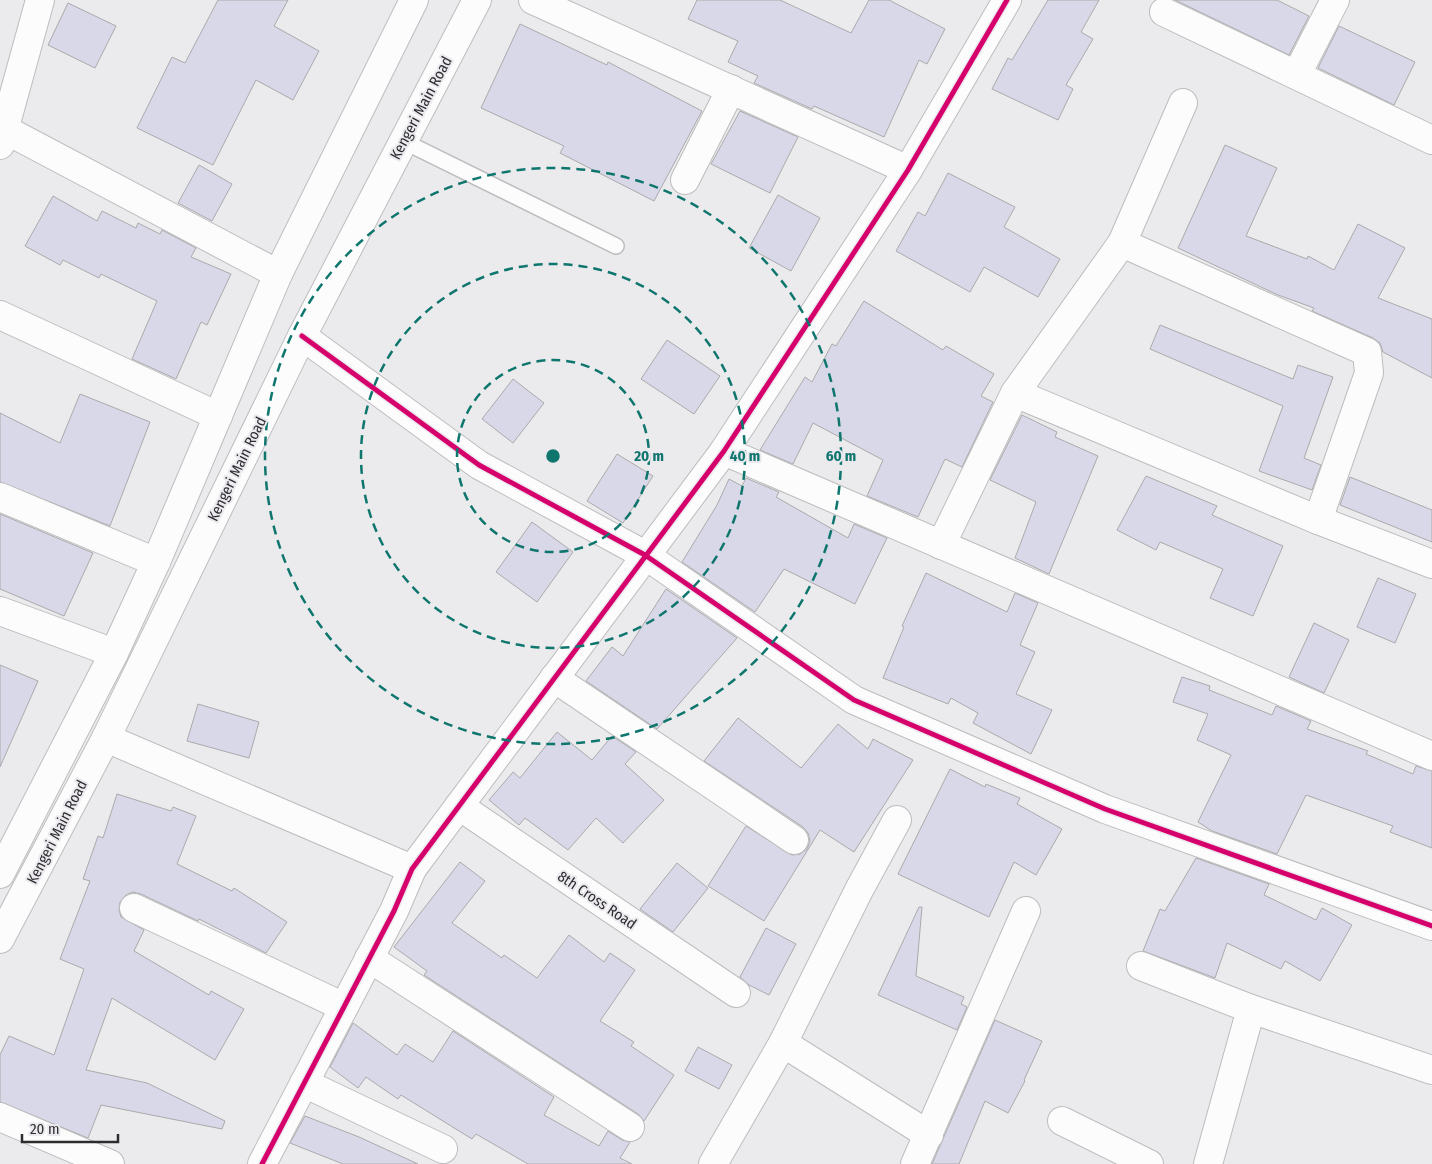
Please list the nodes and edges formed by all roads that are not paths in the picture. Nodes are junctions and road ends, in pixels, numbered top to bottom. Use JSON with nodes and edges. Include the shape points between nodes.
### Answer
{"nodes":[{"id":1,"x":40,"y":0,"type":"edge"},
{"id":2,"x":414,"y":0,"type":"edge"},
{"id":3,"x":477,"y":0,"type":"edge"},
{"id":4,"x":533,"y":0,"type":"edge"},
{"id":5,"x":1007,"y":0,"type":"edge"},
{"id":6,"x":1336,"y":0,"type":"edge"},
{"id":7,"x":1164,"y":12,"type":"dead end"},
{"id":8,"x":1297,"y":74,"type":"junction"},
{"id":9,"x":731,"y":89,"type":"junction"},
{"id":10,"x":1183,"y":103,"type":"dead end"},
{"id":11,"x":3,"y":137,"type":"edge"},
{"id":12,"x":1432,"y":140,"type":"edge"},
{"id":13,"x":403,"y":141,"type":"junction"},
{"id":14,"x":908,"y":170,"type":"junction"},
{"id":15,"x":685,"y":180,"type":"dead end"},
{"id":16,"x":1122,"y":243,"type":"junction"},
{"id":17,"x":616,"y":246,"type":"dead end"},
{"id":18,"x":278,"y":274,"type":"junction"},
{"id":19,"x":0,"y":315,"type":"edge"},
{"id":20,"x":302,"y":336,"type":"junction"},
{"id":21,"x":1015,"y":393,"type":"junction"},
{"id":22,"x":218,"y":416,"type":"junction"},
{"id":23,"x":724,"y":451,"type":"junction"},
{"id":24,"x":0,"y":497,"type":"edge"},
{"id":25,"x":1318,"y":520,"type":"junction"},
{"id":26,"x":941,"y":545,"type":"junction"},
{"id":27,"x":645,"y":555,"type":"junction"},
{"id":28,"x":156,"y":562,"type":"junction"},
{"id":29,"x":1432,"y":564,"type":"edge"},
{"id":30,"x":0,"y":611,"type":"edge"},
{"id":31,"x":114,"y":653,"type":"junction"},
{"id":32,"x":554,"y":678,"type":"junction"},
{"id":33,"x":106,"y":738,"type":"junction"},
{"id":34,"x":1432,"y":756,"type":"edge"},
{"id":35,"x":459,"y":806,"type":"junction"},
{"id":36,"x":897,"y":820,"type":"dead end"},
{"id":37,"x":794,"y":840,"type":"dead end"},
{"id":38,"x":412,"y":869,"type":"junction"},
{"id":39,"x":0,"y":874,"type":"edge"},
{"id":40,"x":134,"y":908,"type":"dead end"},
{"id":41,"x":1026,"y":911,"type":"dead end"},
{"id":42,"x":1432,"y":926,"type":"edge"},
{"id":43,"x":0,"y":939,"type":"edge"},
{"id":44,"x":369,"y":958,"type":"junction"},
{"id":45,"x":1141,"y":966,"type":"dead end"},
{"id":46,"x":736,"y":993,"type":"dead end"},
{"id":47,"x":344,"y":1007,"type":"junction"},
{"id":48,"x":1251,"y":1009,"type":"junction"},
{"id":49,"x":783,"y":1043,"type":"junction"},
{"id":50,"x":1432,"y":1070,"type":"edge"},
{"id":51,"x":304,"y":1083,"type":"junction"},
{"id":52,"x":0,"y":1117,"type":"edge"},
{"id":53,"x":1062,"y":1121,"type":"dead end"},
{"id":54,"x":630,"y":1127,"type":"dead end"},
{"id":55,"x":929,"y":1135,"type":"junction"},
{"id":56,"x":443,"y":1149,"type":"dead end"},
{"id":57,"x":110,"y":1164,"type":"edge"},
{"id":58,"x":262,"y":1164,"type":"edge"},
{"id":59,"x":712,"y":1164,"type":"edge"},
{"id":60,"x":915,"y":1164,"type":"edge"},
{"id":61,"x":1149,"y":1164,"type":"edge"},
{"id":62,"x":1208,"y":1164,"type":"edge"}],
"edges":[{"from":1,"to":11,"type":"street"},
{"from":2,"to":18,"type":"street","name":"Kengeri Main Road"},
{"from":3,"to":13,"type":"street","name":"Kengeri Main Road"},
{"from":4,"to":9,"type":"street"},
{"from":5,"to":14,"type":"street"},
{"from":6,"to":8,"type":"street"},
{"from":7,"to":8,"type":"street"},
{"from":8,"to":12,"type":"street"},
{"from":9,"to":14,"type":"street"},
{"from":9,"to":15,"type":"street"},
{"from":10,"to":16,"type":"street"},
{"from":11,"to":18,"type":"street"},
{"from":13,"to":17,"type":"lane"},
{"from":13,"to":20,"type":"street","name":"Kengeri Main Road"},
{"from":14,"to":23,"type":"street"},
{"from":16,"to":21,"type":"street"},
{"from":16,"to":25,"type":"street","via":[[1367,352],[1369,373]]},
{"from":18,"to":22,"type":"street","name":"Kengeri Main Road"},
{"from":19,"to":22,"type":"street"},
{"from":20,"to":27,"type":"street","via":[[479,464]]},
{"from":20,"to":33,"type":"street","name":"Kengeri Main Road"},
{"from":21,"to":25,"type":"street"},
{"from":21,"to":26,"type":"street"},
{"from":22,"to":28,"type":"street","name":"Kengeri Main Road"},
{"from":23,"to":26,"type":"street"},
{"from":23,"to":27,"type":"street"},
{"from":24,"to":28,"type":"street"},
{"from":25,"to":29,"type":"street"},
{"from":26,"to":34,"type":"street"},
{"from":27,"to":32,"type":"street"},
{"from":27,"to":42,"type":"street","via":[[854,700],[1105,809]]},
{"from":28,"to":31,"type":"street","name":"Kengeri Main Road"},
{"from":30,"to":31,"type":"street"},
{"from":31,"to":39,"type":"street","name":"Kengeri Main Road"},
{"from":32,"to":35,"type":"street"},
{"from":32,"to":37,"type":"street"},
{"from":33,"to":38,"type":"street"},
{"from":33,"to":43,"type":"street","name":"Kengeri Main Road"},
{"from":35,"to":38,"type":"street"},
{"from":35,"to":46,"type":"street","name":"8th Cross Road"},
{"from":36,"to":49,"type":"street"},
{"from":38,"to":44,"type":"street"},
{"from":40,"to":47,"type":"street"},
{"from":41,"to":55,"type":"street"},
{"from":44,"to":47,"type":"street"},
{"from":44,"to":54,"type":"street"},
{"from":45,"to":48,"type":"street"},
{"from":47,"to":51,"type":"street"},
{"from":48,"to":50,"type":"street"},
{"from":48,"to":62,"type":"street"},
{"from":49,"to":55,"type":"street"},
{"from":49,"to":59,"type":"street"},
{"from":51,"to":56,"type":"street"},
{"from":51,"to":58,"type":"street"},
{"from":52,"to":57,"type":"street"},
{"from":53,"to":61,"type":"street"},
{"from":55,"to":60,"type":"street"}]}
